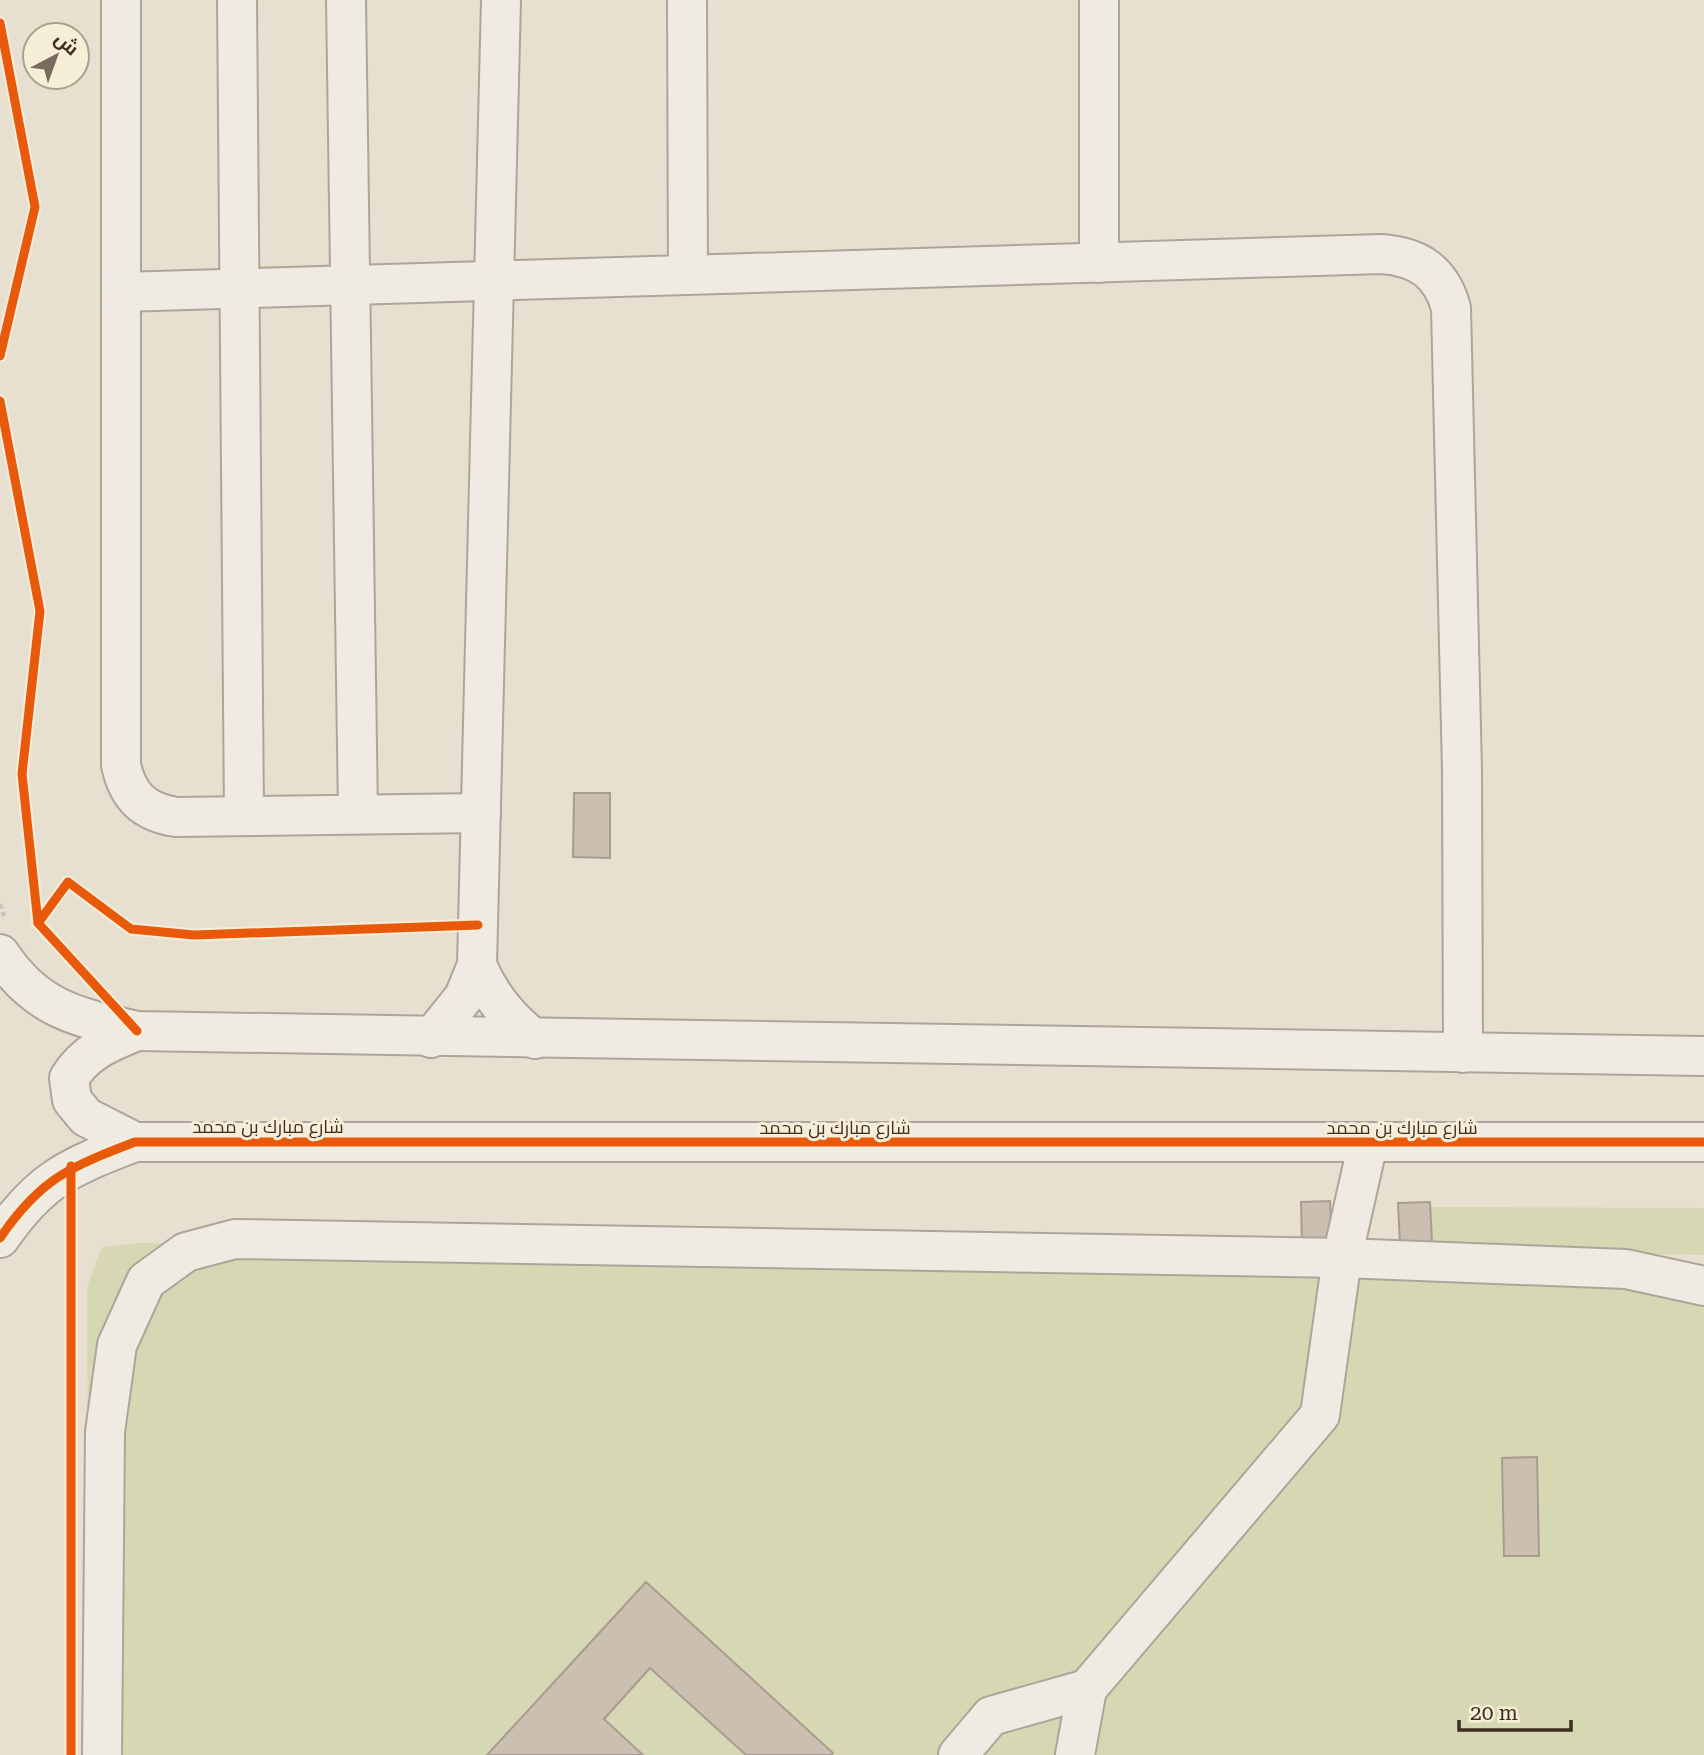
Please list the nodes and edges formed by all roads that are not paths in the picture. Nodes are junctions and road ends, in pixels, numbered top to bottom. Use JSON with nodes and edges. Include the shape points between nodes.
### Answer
{"nodes":[{"id":1,"x":121,"y":0,"type":"edge"},
{"id":2,"x":237,"y":0,"type":"edge"},
{"id":3,"x":346,"y":0,"type":"edge"},
{"id":4,"x":501,"y":0,"type":"edge"},
{"id":5,"x":687,"y":0,"type":"edge"},
{"id":6,"x":1099,"y":0,"type":"edge"},
{"id":7,"x":1099,"y":263,"type":"junction"},
{"id":8,"x":688,"y":275,"type":"junction"},
{"id":9,"x":494,"y":281,"type":"junction"},
{"id":10,"x":350,"y":285,"type":"junction"},
{"id":11,"x":239,"y":289,"type":"junction"},
{"id":12,"x":121,"y":292,"type":"junction"},
{"id":13,"x":481,"y":813,"type":"junction"},
{"id":14,"x":358,"y":814,"type":"junction"},
{"id":15,"x":244,"y":816,"type":"junction"},
{"id":16,"x":0,"y":954,"type":"edge"},
{"id":17,"x":477,"y":965,"type":"junction"},
{"id":18,"x":137,"y":1031,"type":"junction"},
{"id":19,"x":431,"y":1038,"type":"junction"},
{"id":20,"x":535,"y":1039,"type":"junction"},
{"id":21,"x":1463,"y":1053,"type":"junction"},
{"id":22,"x":1704,"y":1056,"type":"edge"},
{"id":23,"x":135,"y":1142,"type":"junction"},
{"id":24,"x":1704,"y":1142,"type":"edge"},
{"id":25,"x":1368,"y":1143,"type":"junction"},
{"id":26,"x":0,"y":1238,"type":"edge"},
{"id":27,"x":1342,"y":1258,"type":"junction"},
{"id":28,"x":1704,"y":1286,"type":"edge"},
{"id":29,"x":1087,"y":1689,"type":"junction"},
{"id":30,"x":102,"y":1755,"type":"edge"},
{"id":31,"x":958,"y":1755,"type":"edge"},
{"id":32,"x":1075,"y":1755,"type":"edge"}],
"edges":[{"from":1,"to":12,"type":"street"},
{"from":2,"to":11,"type":"street"},
{"from":3,"to":10,"type":"street"},
{"from":4,"to":9,"type":"street"},
{"from":5,"to":8,"type":"street"},
{"from":6,"to":7,"type":"street"},
{"from":7,"to":8,"type":"street"},
{"from":7,"to":21,"type":"street","via":[[1401,256],[1435,274],[1446,290],[1451,309],[1461,743]]},
{"from":8,"to":9,"type":"street"},
{"from":9,"to":10,"type":"street"},
{"from":9,"to":13,"type":"street"},
{"from":10,"to":11,"type":"street"},
{"from":10,"to":14,"type":"street"},
{"from":11,"to":12,"type":"street"},
{"from":11,"to":15,"type":"street"},
{"from":12,"to":15,"type":"street","via":[[124,782],[132,796],[159,815]]},
{"from":13,"to":14,"type":"street"},
{"from":13,"to":17,"type":"street"},
{"from":14,"to":15,"type":"street"},
{"from":16,"to":18,"type":"street","via":[[36,996],[70,1015]]},
{"from":17,"to":19,"type":"street","via":[[464,998]]},
{"from":17,"to":20,"type":"street","via":[[506,1014]]},
{"from":18,"to":19,"type":"street"},
{"from":18,"to":23,"type":"street","via":[[99,1046],[81,1060],[69,1078],[72,1100],[86,1117]]},
{"from":19,"to":20,"type":"street"},
{"from":20,"to":21,"type":"street"},
{"from":21,"to":22,"type":"street"},
{"from":23,"to":25,"type":"street","name":"شارع مبارك بن محمد"},
{"from":23,"to":26,"type":"street","name":"شارع مبارك بن محمد","via":[[71,1167],[16,1214]]},
{"from":24,"to":25,"type":"street","name":"شارع مبارك بن محمد"},
{"from":25,"to":27,"type":"street"},
{"from":27,"to":28,"type":"street","via":[[1626,1269]]},
{"from":27,"to":29,"type":"street","via":[[1320,1415]]},
{"from":27,"to":30,"type":"street","via":[[235,1239],[186,1252],[146,1281],[117,1345],[105,1432]]},
{"from":29,"to":31,"type":"street","via":[[991,1716]]},
{"from":29,"to":32,"type":"street"}]}
